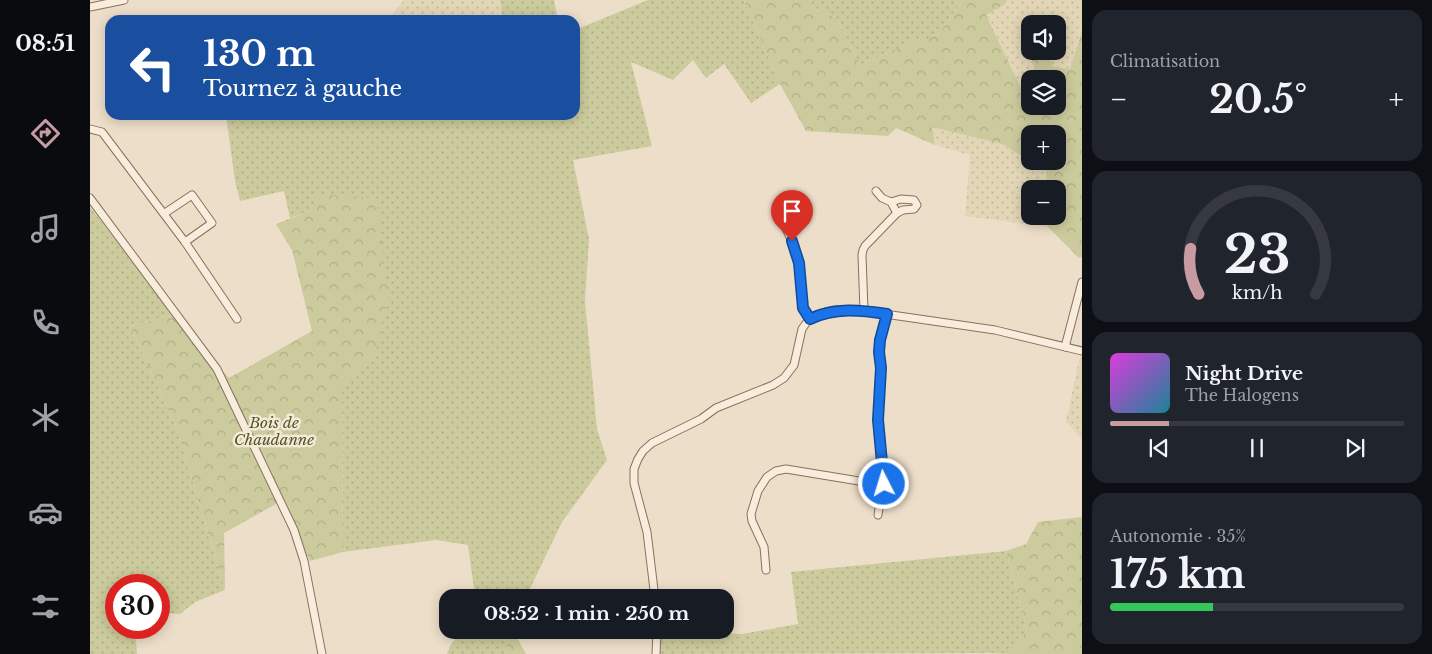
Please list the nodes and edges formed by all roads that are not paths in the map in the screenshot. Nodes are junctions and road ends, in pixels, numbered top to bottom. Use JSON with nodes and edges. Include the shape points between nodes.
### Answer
{"nodes":[{"id":1,"x":124,"y":0,"type":"edge"},
{"id":2,"x":90,"y":8,"type":"edge"},
{"id":3,"x":90,"y":129,"type":"edge"},
{"id":4,"x":876,"y":191,"type":"dead end"},
{"id":5,"x":90,"y":198,"type":"edge"},
{"id":6,"x":891,"y":202,"type":"junction"},
{"id":7,"x":164,"y":213,"type":"junction"},
{"id":8,"x":897,"y":213,"type":"junction"},
{"id":9,"x":781,"y":218,"type":"dead end"},
{"id":10,"x":185,"y":242,"type":"junction"},
{"id":11,"x":1082,"y":282,"type":"edge"},
{"id":12,"x":864,"y":311,"type":"junction"},
{"id":13,"x":887,"y":314,"type":"junction"},
{"id":14,"x":237,"y":319,"type":"dead end"},
{"id":15,"x":810,"y":319,"type":"junction"},
{"id":16,"x":1065,"y":347,"type":"junction"},
{"id":17,"x":1082,"y":350,"type":"edge"},
{"id":18,"x":884,"y":484,"type":"junction"},
{"id":19,"x":878,"y":516,"type":"dead end"},
{"id":20,"x":766,"y":570,"type":"dead end"},
{"id":21,"x":654,"y":589,"type":"edge"},
{"id":22,"x":657,"y":639,"type":"edge"},
{"id":23,"x":322,"y":654,"type":"edge"},
{"id":24,"x":656,"y":654,"type":"edge"}],
"edges":[{"from":1,"to":2,"type":"street"},
{"from":3,"to":7,"type":"street","via":[[102,132]]},
{"from":4,"to":6,"type":"street"},
{"from":5,"to":23,"type":"street","via":[[217,370],[294,530],[304,560]]},
{"from":6,"to":8,"type":"street"},
{"from":6,"to":8,"type":"street","via":[[901,199],[917,203],[914,209]]},
{"from":7,"to":10,"type":"street"},
{"from":7,"to":10,"type":"street","via":[[192,195],[212,223]]},
{"from":8,"to":12,"type":"street","via":[[863,250]]},
{"from":9,"to":15,"type":"street","via":[[799,263],[803,308]]},
{"from":10,"to":14,"type":"street"},
{"from":11,"to":16,"type":"street"},
{"from":12,"to":13,"type":"street"},
{"from":12,"to":15,"type":"street","via":[[833,310]]},
{"from":13,"to":16,"type":"street","via":[[995,330]]},
{"from":13,"to":18,"type":"street","via":[[879,352],[878,420]]},
{"from":15,"to":21,"type":"street","via":[[802,329],[794,365],[784,378],[716,408],[652,444],[638,458],[634,483],[648,532]]},
{"from":16,"to":17,"type":"street"},
{"from":18,"to":19,"type":"street"},
{"from":18,"to":20,"type":"street","via":[[786,469],[767,477],[758,491],[751,514],[764,547]]},
{"from":22,"to":24,"type":"street"}]}
